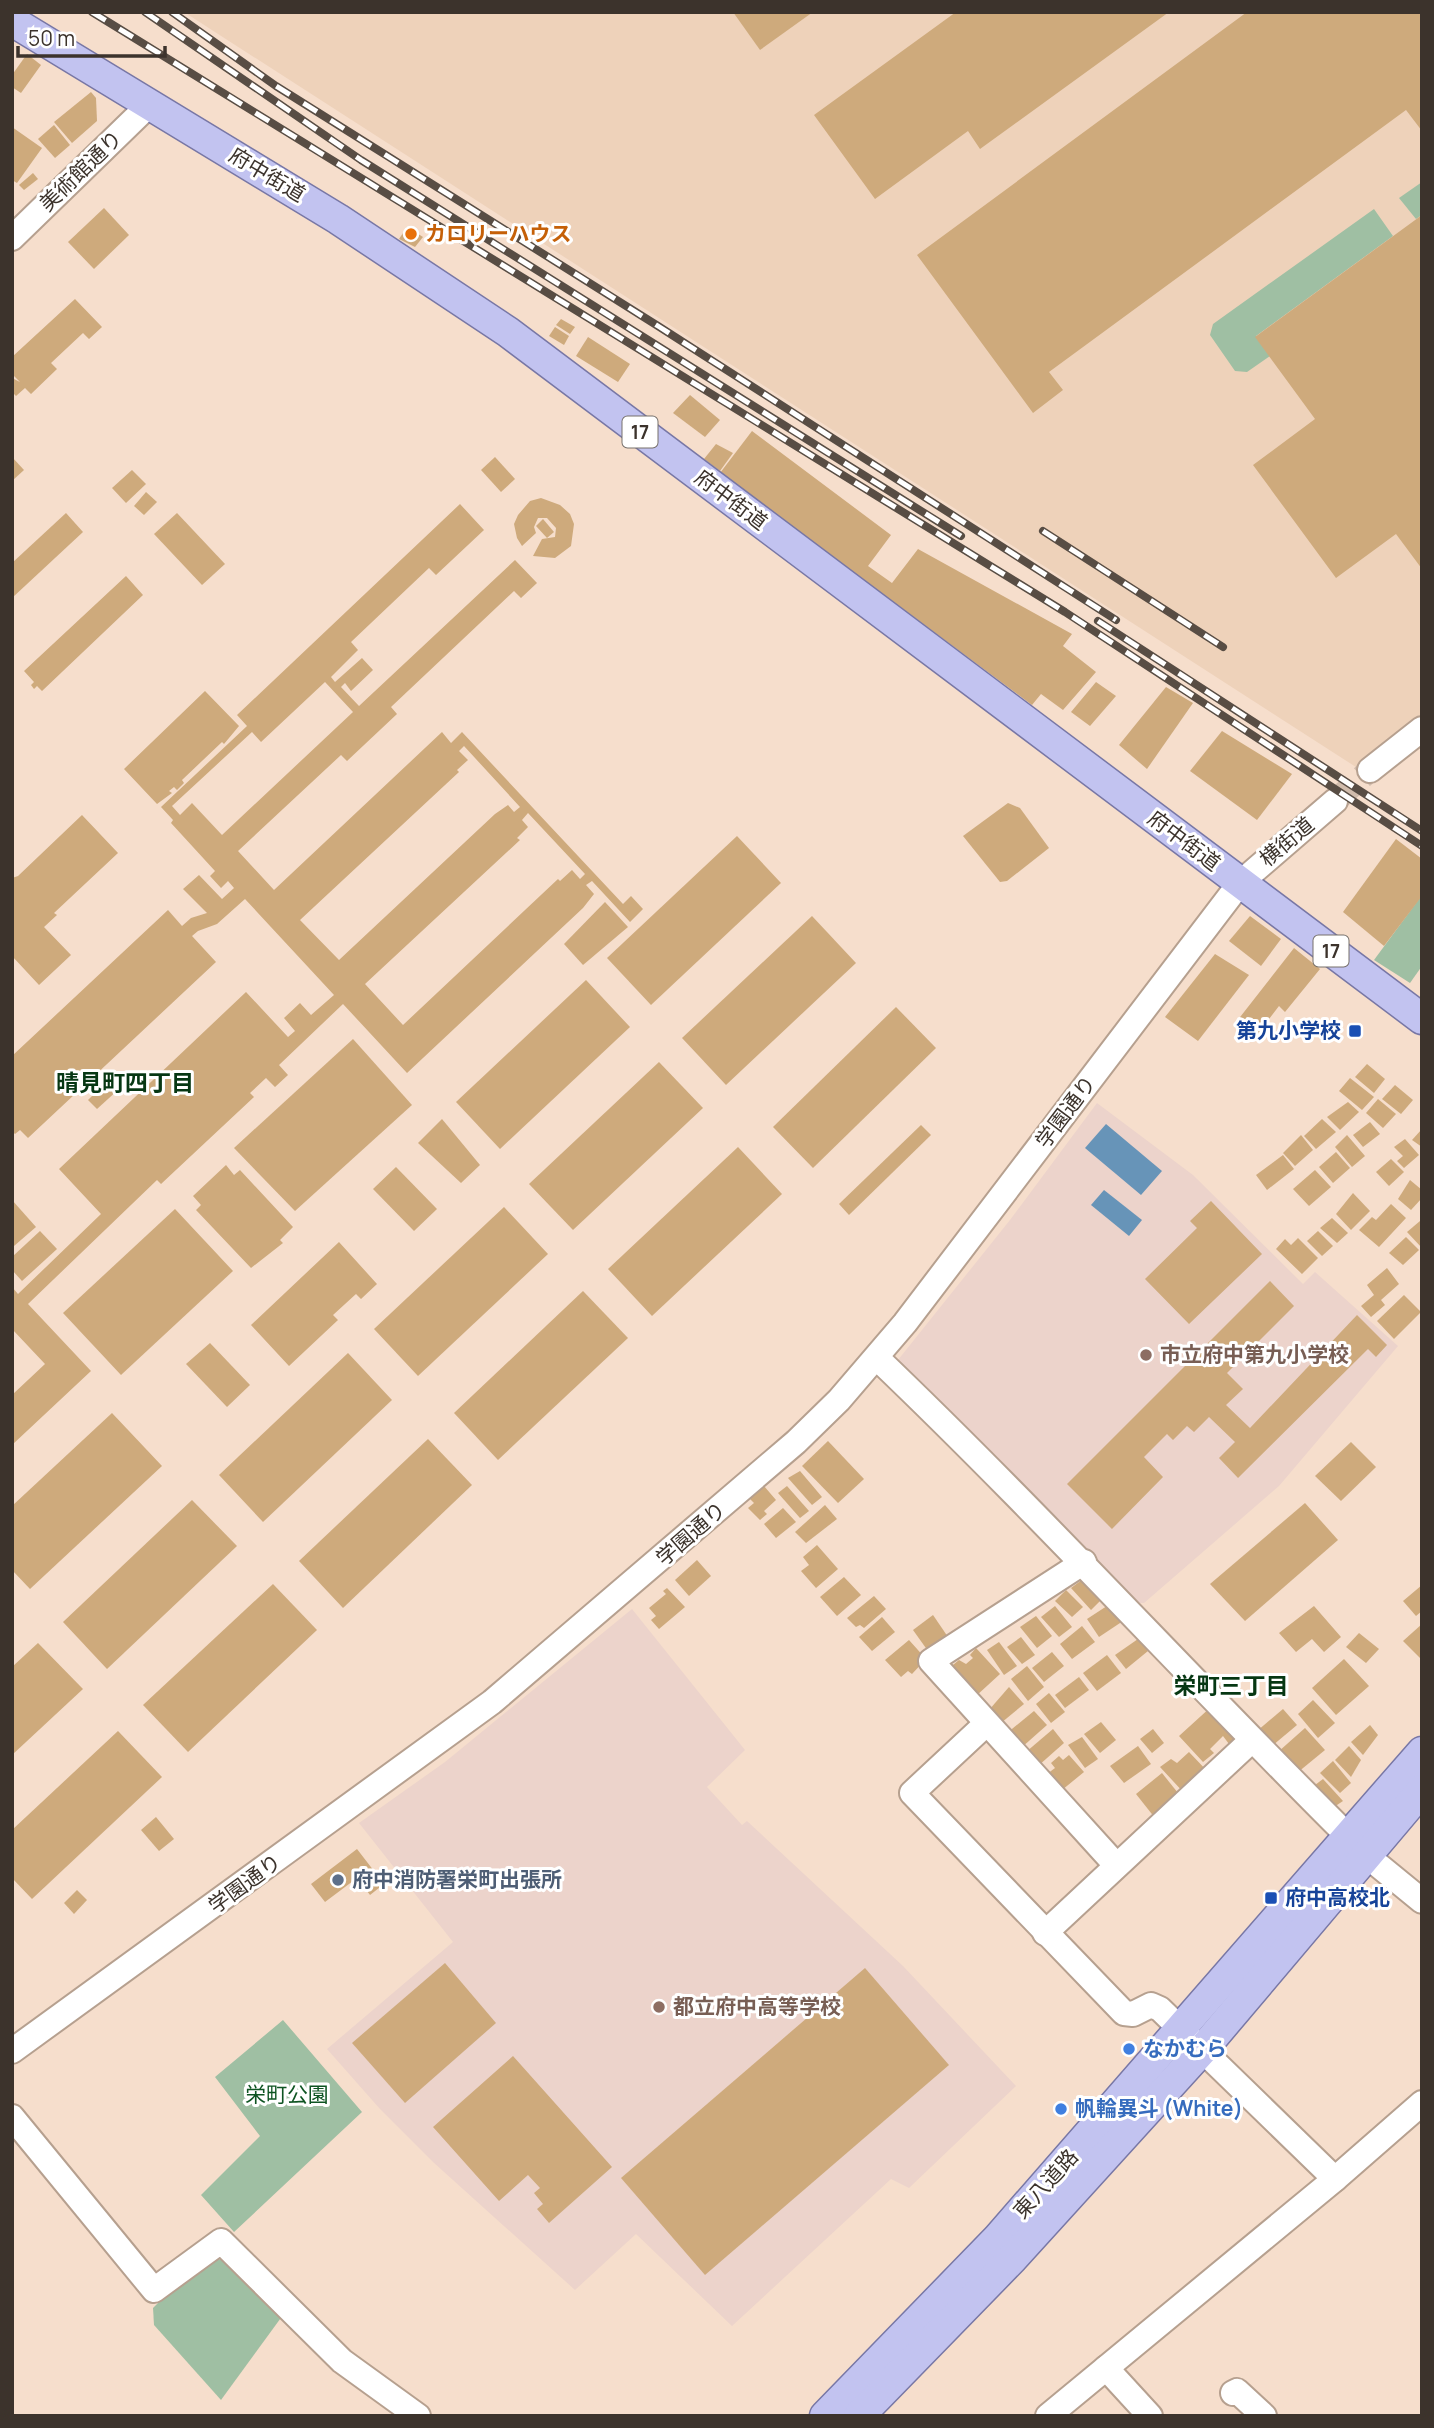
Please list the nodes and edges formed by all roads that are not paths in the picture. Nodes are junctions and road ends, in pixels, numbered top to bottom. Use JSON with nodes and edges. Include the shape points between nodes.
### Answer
{"nodes":[{"id":1,"x":12,"y":21,"type":"edge"},
{"id":2,"x":150,"y":104,"type":"junction"},
{"id":3,"x":12,"y":238,"type":"edge"},
{"id":4,"x":1422,"y":729,"type":"edge"},
{"id":5,"x":1370,"y":770,"type":"tunnel mouth"},
{"id":6,"x":1335,"y":801,"type":"tunnel mouth"},
{"id":7,"x":1240,"y":883,"type":"junction"},
{"id":8,"x":1422,"y":1019,"type":"edge"},
{"id":9,"x":877,"y":1358,"type":"junction"},
{"id":10,"x":1084,"y":1562,"type":"junction"},
{"id":11,"x":986,"y":1724,"type":"junction"},
{"id":12,"x":1422,"y":1734,"type":"edge"},
{"id":13,"x":1252,"y":1740,"type":"junction"},
{"id":14,"x":1422,"y":1752,"type":"edge"},
{"id":15,"x":1422,"y":1790,"type":"edge"},
{"id":16,"x":1401,"y":1803,"type":"edge"},
{"id":17,"x":1358,"y":1846,"type":"junction"},
{"id":18,"x":1116,"y":1865,"type":"junction"},
{"id":19,"x":1422,"y":1901,"type":"edge"},
{"id":20,"x":1327,"y":1903,"type":"junction"},
{"id":21,"x":1045,"y":1933,"type":"junction"},
{"id":22,"x":1227,"y":1976,"type":"junction"},
{"id":23,"x":1192,"y":2039,"type":"junction"},
{"id":24,"x":12,"y":2051,"type":"edge"},
{"id":25,"x":1422,"y":2103,"type":"edge"},
{"id":26,"x":12,"y":2118,"type":"edge"},
{"id":27,"x":1335,"y":2179,"type":"junction"},
{"id":28,"x":1106,"y":2368,"type":"junction"},
{"id":29,"x":1233,"y":2393,"type":"dead end"},
{"id":30,"x":418,"y":2416,"type":"edge"},
{"id":31,"x":825,"y":2416,"type":"edge"},
{"id":32,"x":859,"y":2416,"type":"edge"},
{"id":33,"x":1048,"y":2416,"type":"edge"},
{"id":34,"x":1150,"y":2416,"type":"edge"},
{"id":35,"x":1264,"y":2416,"type":"edge"}],
"edges":[{"from":1,"to":2,"type":"main road","name":"府中街道","number":"17"},
{"from":2,"to":3,"type":"street","name":"美術館通り"},
{"from":2,"to":7,"type":"main road","name":"府中街道","number":"17","via":[[338,219],[508,332]]},
{"from":4,"to":5,"type":"street"},
{"from":6,"to":7,"type":"street","name":"横街道"},
{"from":7,"to":8,"type":"main road","name":"府中街道","number":"17"},
{"from":7,"to":9,"type":"street","name":"学園通り"},
{"from":9,"to":10,"type":"street"},
{"from":9,"to":24,"type":"street","name":"学園通り","via":[[796,1442],[492,1702]]},
{"from":10,"to":11,"type":"street","via":[[931,1661]]},
{"from":10,"to":13,"type":"street"},
{"from":11,"to":18,"type":"street"},
{"from":11,"to":21,"type":"street","via":[[912,1793]]},
{"from":12,"to":16,"type":"main road"},
{"from":13,"to":17,"type":"street"},
{"from":13,"to":18,"type":"street"},
{"from":14,"to":16,"type":"main road","name":"東八道路"},
{"from":15,"to":16,"type":"main road","name":"東八道路"},
{"from":16,"to":17,"type":"main road","name":"東八道路"},
{"from":17,"to":19,"type":"street"},
{"from":17,"to":20,"type":"main road","name":"東八道路"},
{"from":17,"to":22,"type":"main road","name":"東八道路"},
{"from":18,"to":21,"type":"street"},
{"from":20,"to":22,"type":"main road","via":[[1286,1936],[1233,1993],[1225,1988]]},
{"from":20,"to":23,"type":"main road","name":"東八道路"},
{"from":21,"to":23,"type":"street","via":[[1124,2013],[1152,2005]]},
{"from":22,"to":23,"type":"main road","name":"東八道路"},
{"from":23,"to":27,"type":"street"},
{"from":23,"to":31,"type":"main road","name":"東八道路"},
{"from":23,"to":32,"type":"main road","name":"東八道路","via":[[1013,2258]]},
{"from":25,"to":27,"type":"street"},
{"from":26,"to":30,"type":"street","via":[[154,2290],[221,2241],[342,2361]]},
{"from":27,"to":28,"type":"street"},
{"from":28,"to":33,"type":"street"},
{"from":28,"to":34,"type":"street"},
{"from":29,"to":35,"type":"street","via":[[1246,2397]]}]}
